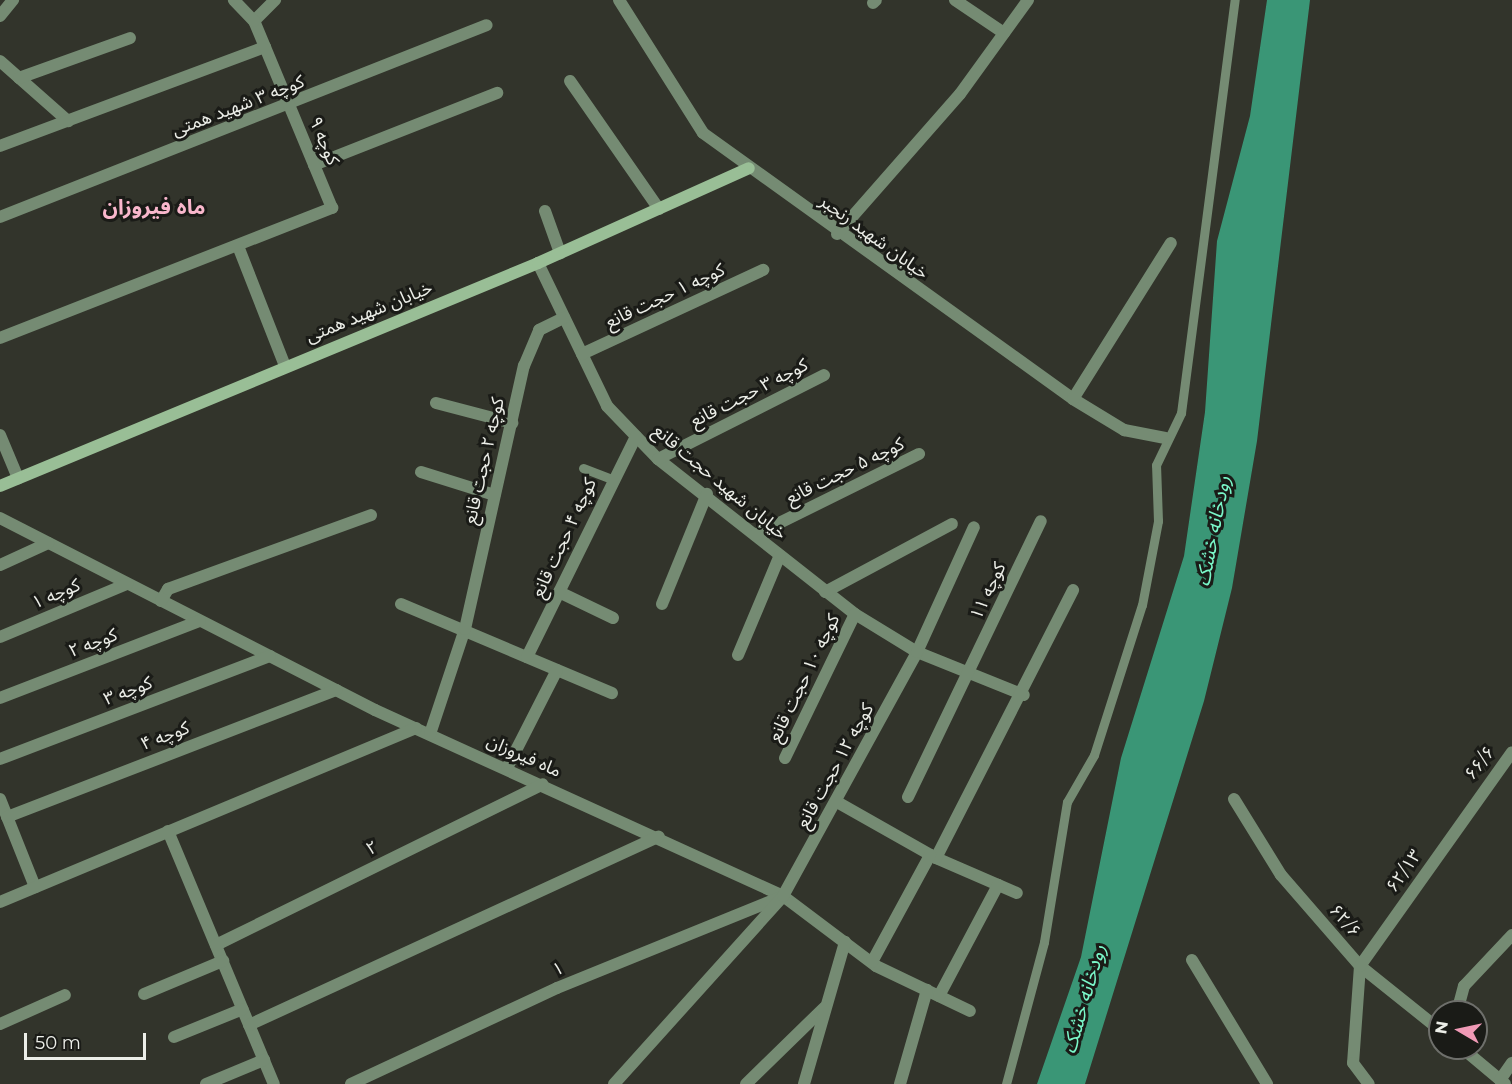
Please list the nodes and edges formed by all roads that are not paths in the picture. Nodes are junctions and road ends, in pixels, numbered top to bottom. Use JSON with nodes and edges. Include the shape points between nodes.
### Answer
{"nodes":[{"id":1,"x":13,"y":0,"type":"edge"},
{"id":2,"x":234,"y":0,"type":"edge"},
{"id":3,"x":275,"y":0,"type":"edge"},
{"id":4,"x":634,"y":0,"type":"edge"},
{"id":5,"x":955,"y":0,"type":"edge"},
{"id":6,"x":1028,"y":0,"type":"edge"},
{"id":7,"x":1235,"y":0,"type":"edge"},
{"id":8,"x":622,"y":5,"type":"edge"},
{"id":9,"x":0,"y":16,"type":"edge"},
{"id":10,"x":254,"y":21,"type":"junction"},
{"id":11,"x":487,"y":24,"type":"dead end"},
{"id":12,"x":1004,"y":33,"type":"junction"},
{"id":13,"x":130,"y":38,"type":"dead end"},
{"id":14,"x":265,"y":47,"type":"junction"},
{"id":15,"x":0,"y":61,"type":"edge"},
{"id":16,"x":20,"y":78,"type":"junction"},
{"id":17,"x":570,"y":81,"type":"dead end"},
{"id":18,"x":497,"y":93,"type":"dead end"},
{"id":19,"x":290,"y":106,"type":"junction"},
{"id":20,"x":68,"y":121,"type":"junction"},
{"id":21,"x":0,"y":146,"type":"edge"},
{"id":22,"x":314,"y":165,"type":"junction"},
{"id":23,"x":749,"y":168,"type":"junction"},
{"id":24,"x":659,"y":209,"type":"junction"},
{"id":25,"x":545,"y":211,"type":"dead end"},
{"id":26,"x":0,"y":216,"type":"edge"},
{"id":27,"x":837,"y":234,"type":"junction"},
{"id":28,"x":1170,"y":243,"type":"dead end"},
{"id":29,"x":237,"y":246,"type":"junction"},
{"id":30,"x":560,"y":253,"type":"junction"},
{"id":31,"x":538,"y":263,"type":"junction"},
{"id":32,"x":763,"y":270,"type":"dead end"},
{"id":33,"x":564,"y":318,"type":"junction"},
{"id":34,"x":0,"y":338,"type":"edge"},
{"id":35,"x":582,"y":354,"type":"junction"},
{"id":36,"x":285,"y":366,"type":"junction"},
{"id":37,"x":824,"y":375,"type":"dead end"},
{"id":38,"x":1073,"y":399,"type":"junction"},
{"id":39,"x":436,"y":403,"type":"dead end"},
{"id":40,"x":512,"y":423,"type":"junction"},
{"id":41,"x":0,"y":435,"type":"edge"},
{"id":42,"x":636,"y":436,"type":"junction"},
{"id":43,"x":1165,"y":438,"type":"junction"},
{"id":44,"x":919,"y":454,"type":"dead end"},
{"id":45,"x":658,"y":459,"type":"junction"},
{"id":46,"x":583,"y":468,"type":"dead end"},
{"id":47,"x":421,"y":472,"type":"dead end"},
{"id":48,"x":18,"y":478,"type":"junction"},
{"id":49,"x":611,"y":479,"type":"junction"},
{"id":50,"x":0,"y":486,"type":"edge"},
{"id":51,"x":707,"y":494,"type":"junction"},
{"id":52,"x":495,"y":495,"type":"junction"},
{"id":53,"x":371,"y":515,"type":"dead end"},
{"id":54,"x":0,"y":518,"type":"edge"},
{"id":55,"x":1041,"y":521,"type":"dead end"},
{"id":56,"x":952,"y":524,"type":"dead end"},
{"id":57,"x":974,"y":527,"type":"dead end"},
{"id":58,"x":755,"y":535,"type":"junction"},
{"id":59,"x":48,"y":543,"type":"junction"},
{"id":60,"x":780,"y":555,"type":"junction"},
{"id":61,"x":0,"y":565,"type":"edge"},
{"id":62,"x":127,"y":584,"type":"junction"},
{"id":63,"x":1073,"y":590,"type":"dead end"},
{"id":64,"x":560,"y":592,"type":"junction"},
{"id":65,"x":825,"y":592,"type":"junction"},
{"id":66,"x":161,"y":602,"type":"junction"},
{"id":67,"x":401,"y":604,"type":"dead end"},
{"id":68,"x":662,"y":604,"type":"dead end"},
{"id":69,"x":855,"y":614,"type":"junction"},
{"id":70,"x":613,"y":618,"type":"dead end"},
{"id":71,"x":200,"y":621,"type":"junction"},
{"id":72,"x":465,"y":630,"type":"junction"},
{"id":73,"x":0,"y":637,"type":"edge"},
{"id":74,"x":917,"y":652,"type":"junction"},
{"id":75,"x":738,"y":655,"type":"dead end"},
{"id":76,"x":270,"y":656,"type":"junction"},
{"id":77,"x":527,"y":657,"type":"junction"},
{"id":78,"x":557,"y":670,"type":"junction"},
{"id":79,"x":968,"y":676,"type":"junction"},
{"id":80,"x":336,"y":690,"type":"junction"},
{"id":81,"x":612,"y":693,"type":"dead end"},
{"id":82,"x":1024,"y":695,"type":"junction"},
{"id":83,"x":0,"y":698,"type":"edge"},
{"id":84,"x":416,"y":728,"type":"junction"},
{"id":85,"x":430,"y":734,"type":"junction"},
{"id":86,"x":1512,"y":752,"type":"edge"},
{"id":87,"x":785,"y":758,"type":"dead end"},
{"id":88,"x":0,"y":759,"type":"edge"},
{"id":89,"x":507,"y":768,"type":"junction"},
{"id":90,"x":543,"y":784,"type":"junction"},
{"id":91,"x":908,"y":797,"type":"dead end"},
{"id":92,"x":1477,"y":797,"type":"joint"},
{"id":93,"x":1234,"y":799,"type":"dead end"},
{"id":94,"x":0,"y":800,"type":"edge"},
{"id":95,"x":837,"y":802,"type":"junction"},
{"id":96,"x":7,"y":817,"type":"junction"},
{"id":97,"x":168,"y":831,"type":"junction"},
{"id":98,"x":659,"y":836,"type":"junction"},
{"id":99,"x":933,"y":856,"type":"junction"},
{"id":100,"x":998,"y":885,"type":"junction"},
{"id":101,"x":35,"y":887,"type":"junction"},
{"id":102,"x":1017,"y":893,"type":"dead end"},
{"id":103,"x":783,"y":896,"type":"junction"},
{"id":104,"x":0,"y":902,"type":"edge"},
{"id":105,"x":1512,"y":934,"type":"edge"},
{"id":106,"x":845,"y":942,"type":"junction"},
{"id":107,"x":216,"y":945,"type":"junction"},
{"id":108,"x":1192,"y":960,"type":"dead end"},
{"id":109,"x":223,"y":961,"type":"junction"},
{"id":110,"x":872,"y":962,"type":"junction"},
{"id":111,"x":1360,"y":966,"type":"junction"},
{"id":112,"x":927,"y":990,"type":"junction"},
{"id":113,"x":144,"y":994,"type":"dead end"},
{"id":114,"x":65,"y":995,"type":"dead end"},
{"id":115,"x":939,"y":996,"type":"junction"},
{"id":116,"x":1460,"y":1000,"type":"edge"},
{"id":117,"x":827,"y":1005,"type":"junction"},
{"id":118,"x":243,"y":1009,"type":"junction"},
{"id":119,"x":970,"y":1011,"type":"dead end"},
{"id":120,"x":1428,"y":1020,"type":"edge"},
{"id":121,"x":0,"y":1024,"type":"edge"},
{"id":122,"x":249,"y":1025,"type":"junction"},
{"id":123,"x":174,"y":1037,"type":"dead end"},
{"id":124,"x":264,"y":1060,"type":"junction"},
{"id":125,"x":1476,"y":1060,"type":"edge"},
{"id":126,"x":1512,"y":1063,"type":"edge"},
{"id":127,"x":1502,"y":1082,"type":"edge"},
{"id":128,"x":206,"y":1084,"type":"edge"},
{"id":129,"x":274,"y":1084,"type":"edge"},
{"id":130,"x":351,"y":1084,"type":"edge"},
{"id":131,"x":614,"y":1084,"type":"edge"},
{"id":132,"x":746,"y":1084,"type":"edge"},
{"id":133,"x":804,"y":1084,"type":"edge"},
{"id":134,"x":900,"y":1084,"type":"edge"},
{"id":135,"x":1006,"y":1084,"type":"edge"},
{"id":136,"x":1267,"y":1084,"type":"edge"},
{"id":137,"x":1369,"y":1084,"type":"edge"}],
"edges":[{"from":1,"to":9,"type":"street"},
{"from":2,"to":10,"type":"street","name":"کوچه ۹"},
{"from":3,"to":10,"type":"street"},
{"from":4,"to":8,"type":"street"},
{"from":5,"to":12,"type":"street"},
{"from":6,"to":12,"type":"street"},
{"from":7,"to":43,"type":"lane","via":[[1181,412]]},
{"from":8,"to":23,"type":"street","name":"خیابان شهید رنجبر","via":[[703,132]]},
{"from":10,"to":14,"type":"street","name":"کوچه ۹"},
{"from":11,"to":19,"type":"street","name":"کوچه ۳ شهید همتی"},
{"from":12,"to":27,"type":"street","via":[[960,94]]},
{"from":13,"to":16,"type":"street"},
{"from":14,"to":19,"type":"street","name":"کوچه ۹"},
{"from":14,"to":20,"type":"street"},
{"from":15,"to":16,"type":"street"},
{"from":16,"to":20,"type":"street"},
{"from":17,"to":24,"type":"street"},
{"from":18,"to":22,"type":"street"},
{"from":19,"to":22,"type":"street","name":"کوچه ۹"},
{"from":19,"to":26,"type":"street","name":"کوچه ۳ شهید همتی"},
{"from":20,"to":21,"type":"street"},
{"from":22,"to":29,"type":"street","name":"کوچه ۹","via":[[332,208]]},
{"from":23,"to":24,"type":"street","name":"خیابان شهید همتی"},
{"from":23,"to":27,"type":"street","name":"خیابان شهید رنجبر"},
{"from":24,"to":30,"type":"street","name":"خیابان شهید همتی"},
{"from":25,"to":30,"type":"street"},
{"from":27,"to":38,"type":"street","name":"خیابان شهید رنجبر"},
{"from":28,"to":38,"type":"street"},
{"from":29,"to":34,"type":"street","name":"کوچه ۹"},
{"from":29,"to":36,"type":"street"},
{"from":30,"to":31,"type":"street","name":"خیابان شهید همتی"},
{"from":31,"to":33,"type":"street","name":"خیابان شهید حجت قانع"},
{"from":31,"to":36,"type":"street","name":"خیابان شهید همتی"},
{"from":32,"to":35,"type":"street","name":"کوچه ۱ حجت قانع"},
{"from":33,"to":35,"type":"street","name":"خیابان شهید حجت قانع"},
{"from":33,"to":40,"type":"street","name":"کوچه ۲ حجت قانع","via":[[539,330]]},
{"from":35,"to":42,"type":"street","name":"خیابان شهید حجت قانع","via":[[608,406]]},
{"from":36,"to":48,"type":"street","name":"خیابان شهید همتی"},
{"from":37,"to":45,"type":"street","name":"کوچه ۳ حجت قانع"},
{"from":38,"to":43,"type":"street","name":"خیابان شهید رنجبر","via":[[1124,430]]},
{"from":39,"to":40,"type":"street"},
{"from":40,"to":52,"type":"street","name":"کوچه ۲ حجت قانع"},
{"from":41,"to":48,"type":"street"},
{"from":42,"to":45,"type":"street","name":"خیابان شهید حجت قانع"},
{"from":42,"to":49,"type":"street","name":"کوچه ۴ حجت قانع"},
{"from":43,"to":135,"type":"lane","via":[[1156,465],[1158,521],[1142,605],[1094,755],[1067,802],[1044,942]]},
{"from":44,"to":58,"type":"street","name":"کوچه ۵ حجت قانع"},
{"from":45,"to":51,"type":"street","name":"خیابان شهید حجت قانع"},
{"from":46,"to":49,"type":"lane"},
{"from":47,"to":52,"type":"street"},
{"from":48,"to":50,"type":"street","name":"خیابان شهید همتی"},
{"from":49,"to":64,"type":"street","name":"کوچه ۴ حجت قانع"},
{"from":51,"to":58,"type":"street","name":"خیابان شهید حجت قانع"},
{"from":51,"to":68,"type":"street"},
{"from":52,"to":72,"type":"street","name":"کوچه ۲ حجت قانع"},
{"from":53,"to":66,"type":"street","via":[[168,589]]},
{"from":54,"to":59,"type":"street","name":"ماه فیروزان"},
{"from":55,"to":79,"type":"street","name":"کوچه ۱۱"},
{"from":56,"to":65,"type":"street"},
{"from":57,"to":74,"type":"street","name":"کوچه ۱۲ حجت قانع"},
{"from":58,"to":60,"type":"street","name":"خیابان شهید حجت قانع"},
{"from":59,"to":61,"type":"street"},
{"from":59,"to":62,"type":"street","name":"ماه فیروزان"},
{"from":60,"to":65,"type":"street","name":"خیابان شهید حجت قانع"},
{"from":60,"to":75,"type":"street"},
{"from":62,"to":66,"type":"street","name":"ماه فیروزان"},
{"from":62,"to":73,"type":"street","name":"کوچه ۱"},
{"from":63,"to":82,"type":"street"},
{"from":64,"to":70,"type":"street"},
{"from":64,"to":77,"type":"street","name":"کوچه ۴ حجت قانع"},
{"from":65,"to":69,"type":"street","name":"خیابان شهید حجت قانع"},
{"from":66,"to":71,"type":"street","name":"ماه فیروزان"},
{"from":67,"to":72,"type":"street"},
{"from":69,"to":74,"type":"street","name":"خیابان شهید حجت قانع"},
{"from":69,"to":87,"type":"street","name":"کوچه ۱۰ حجت قانع"},
{"from":71,"to":76,"type":"street","name":"ماه فیروزان"},
{"from":71,"to":83,"type":"street","name":"کوچه ۲"},
{"from":72,"to":77,"type":"street"},
{"from":72,"to":85,"type":"street","name":"کوچه ۲ حجت قانع"},
{"from":74,"to":79,"type":"street","name":"خیابان شهید حجت قانع"},
{"from":74,"to":95,"type":"street","name":"کوچه ۱۲ حجت قانع"},
{"from":76,"to":80,"type":"street","name":"ماه فیروزان"},
{"from":76,"to":88,"type":"street","name":"کوچه ۳"},
{"from":77,"to":78,"type":"street"},
{"from":78,"to":81,"type":"street"},
{"from":78,"to":89,"type":"street"},
{"from":79,"to":82,"type":"street","name":"خیابان شهید حجت قانع"},
{"from":79,"to":91,"type":"street","name":"کوچه ۱۱"},
{"from":80,"to":84,"type":"street","name":"ماه فیروزان"},
{"from":80,"to":96,"type":"street","name":"کوچه ۴"},
{"from":82,"to":99,"type":"street"},
{"from":84,"to":85,"type":"street","name":"ماه فیروزان"},
{"from":84,"to":97,"type":"street"},
{"from":85,"to":89,"type":"street","name":"ماه فیروزان"},
{"from":86,"to":92,"type":"street","name":"۶۶/۶"},
{"from":89,"to":90,"type":"street","name":"ماه فیروزان"},
{"from":90,"to":98,"type":"street","name":"ماه فیروزان"},
{"from":90,"to":107,"type":"street","name":"۲"},
{"from":92,"to":111,"type":"street","name":"۶۲/۱۳"},
{"from":93,"to":111,"type":"street","name":"۶۲/۶","via":[[1281,875]]},
{"from":94,"to":96,"type":"street"},
{"from":95,"to":99,"type":"street"},
{"from":95,"to":103,"type":"street","name":"کوچه ۱۲ حجت قانع"},
{"from":96,"to":101,"type":"street"},
{"from":97,"to":101,"type":"street"},
{"from":97,"to":107,"type":"street"},
{"from":98,"to":103,"type":"street","name":"ماه فیروزان"},
{"from":98,"to":122,"type":"street"},
{"from":99,"to":100,"type":"street"},
{"from":99,"to":110,"type":"street"},
{"from":100,"to":102,"type":"street"},
{"from":100,"to":115,"type":"street"},
{"from":101,"to":104,"type":"street"},
{"from":103,"to":106,"type":"street","name":"ماه فیروزان"},
{"from":103,"to":130,"type":"street","name":"۱","via":[[557,988]]},
{"from":103,"to":131,"type":"street","name":"کوچه ۱۲ حجت قانع"},
{"from":105,"to":116,"type":"street","via":[[1464,986]]},
{"from":106,"to":110,"type":"street","name":"ماه فیروزان"},
{"from":106,"to":117,"type":"street"},
{"from":107,"to":109,"type":"street"},
{"from":108,"to":136,"type":"street"},
{"from":109,"to":113,"type":"street"},
{"from":109,"to":118,"type":"street"},
{"from":110,"to":112,"type":"street","name":"ماه فیروزان"},
{"from":111,"to":120,"type":"street"},
{"from":111,"to":137,"type":"street","name":"۶۲/۶","via":[[1353,1063]]},
{"from":112,"to":115,"type":"street","name":"ماه فیروزان"},
{"from":112,"to":134,"type":"street"},
{"from":114,"to":121,"type":"street"},
{"from":115,"to":119,"type":"street","name":"ماه فیروزان"},
{"from":117,"to":132,"type":"street"},
{"from":117,"to":133,"type":"street"},
{"from":118,"to":122,"type":"street"},
{"from":118,"to":123,"type":"street"},
{"from":122,"to":124,"type":"street"},
{"from":124,"to":128,"type":"street"},
{"from":124,"to":129,"type":"street"},
{"from":125,"to":127,"type":"street"},
{"from":126,"to":127,"type":"street"}]}
